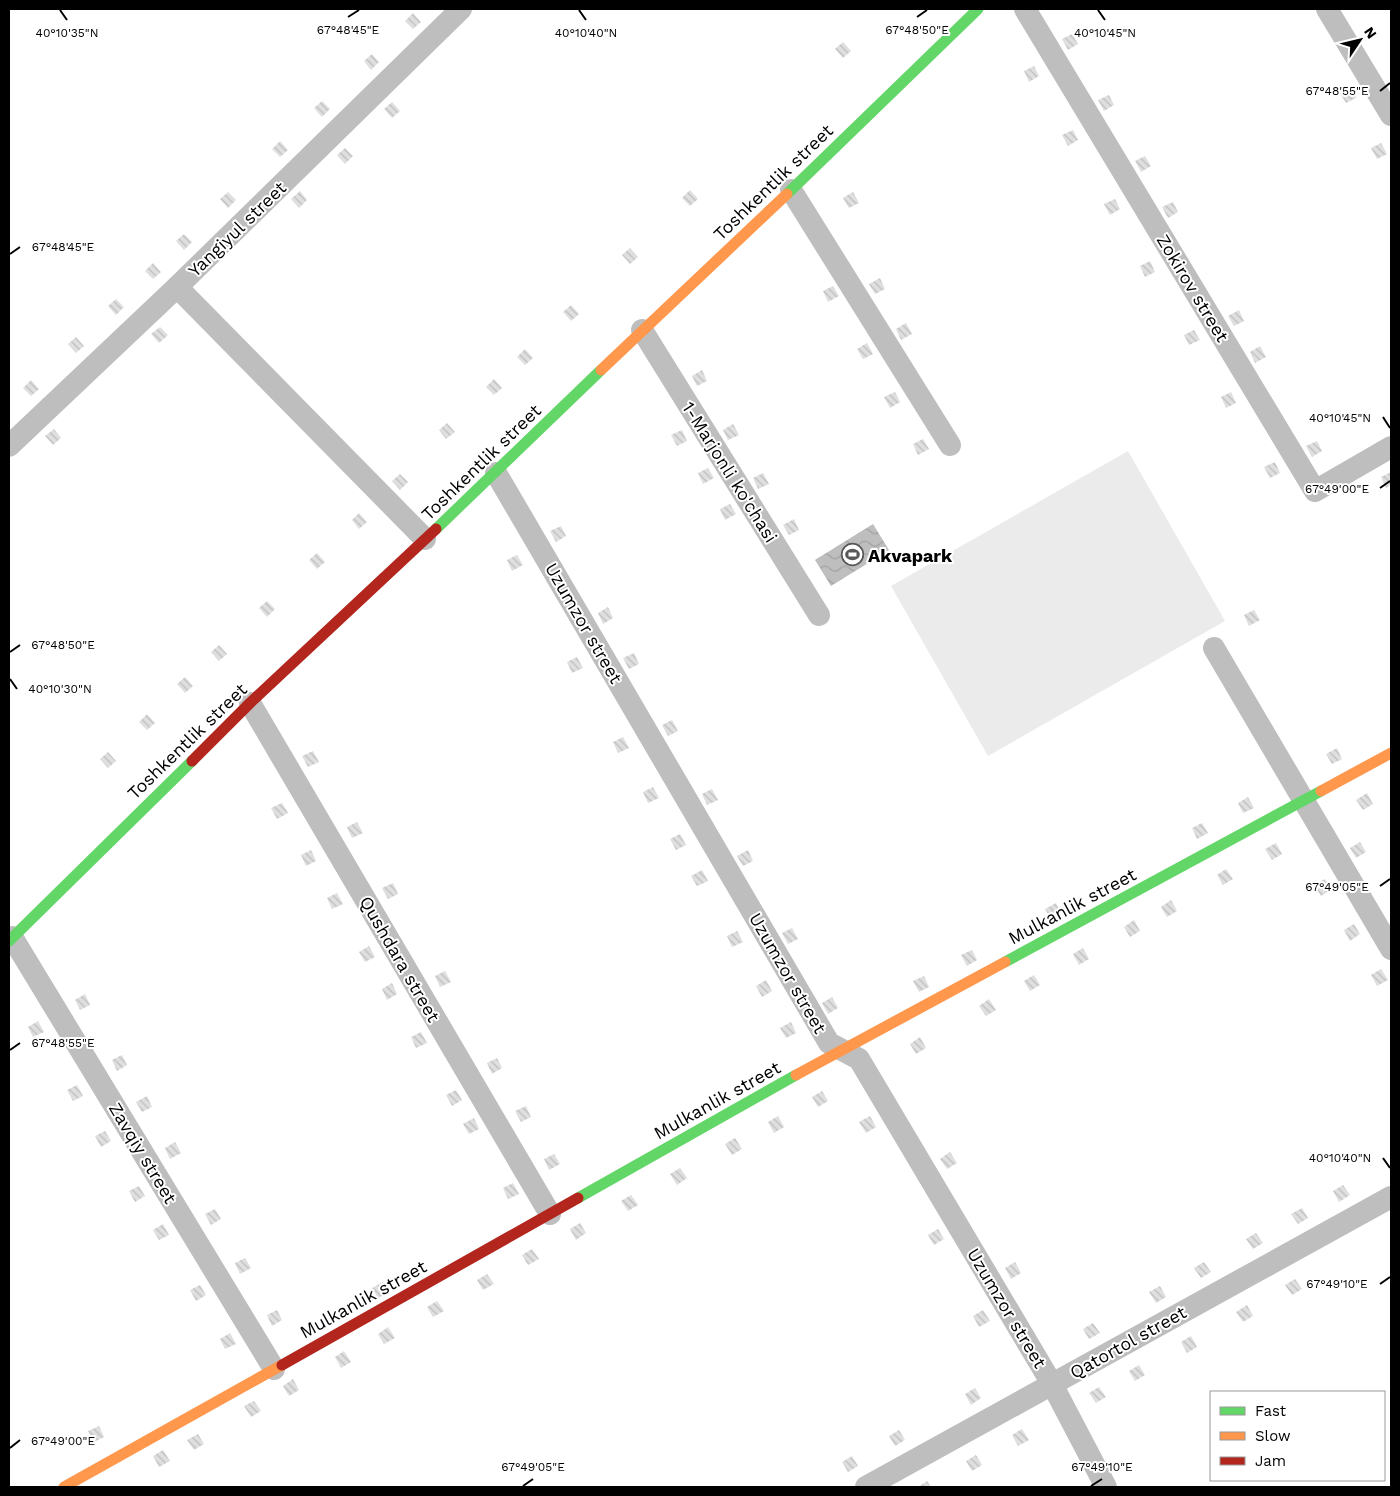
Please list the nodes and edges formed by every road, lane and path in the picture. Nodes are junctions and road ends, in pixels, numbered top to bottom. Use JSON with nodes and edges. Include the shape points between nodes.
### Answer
{"nodes":[{"id":1,"x":461,"y":9,"type":"edge"},
{"id":2,"x":978,"y":9,"type":"edge"},
{"id":3,"x":1024,"y":9,"type":"edge"},
{"id":4,"x":1327,"y":9,"type":"edge"},
{"id":5,"x":1391,"y":115,"type":"edge"},
{"id":6,"x":791,"y":190,"type":"junction"},
{"id":7,"x":178,"y":287,"type":"junction"},
{"id":8,"x":642,"y":330,"type":"junction"},
{"id":9,"x":950,"y":444,"type":"dead end"},
{"id":10,"x":9,"y":446,"type":"edge"},
{"id":11,"x":1391,"y":448,"type":"edge"},
{"id":12,"x":496,"y":473,"type":"junction"},
{"id":13,"x":425,"y":539,"type":"junction"},
{"id":14,"x":819,"y":614,"type":"dead end"},
{"id":15,"x":1214,"y":648,"type":"dead end"},
{"id":16,"x":250,"y":703,"type":"junction"},
{"id":17,"x":1391,"y":753,"type":"edge"},
{"id":18,"x":1303,"y":801,"type":"junction"},
{"id":19,"x":11,"y":939,"type":"edge"},
{"id":20,"x":1391,"y":949,"type":"edge"},
{"id":21,"x":843,"y":1049,"type":"junction"},
{"id":22,"x":1391,"y":1197,"type":"edge"},
{"id":23,"x":550,"y":1214,"type":"junction"},
{"id":24,"x":274,"y":1369,"type":"junction"},
{"id":25,"x":1052,"y":1384,"type":"junction"},
{"id":26,"x":64,"y":1487,"type":"edge"},
{"id":27,"x":866,"y":1487,"type":"edge"},
{"id":28,"x":1106,"y":1487,"type":"edge"}],
"edges":[{"from":1,"to":7,"type":"street","name":"Yangiyul street"},
{"from":2,"to":6,"type":"street","name":"Toshkentlik street"},
{"from":3,"to":11,"type":"street","name":"Zokirov street","via":[[1315,491]]},
{"from":4,"to":5,"type":"street"},
{"from":6,"to":8,"type":"street","name":"Toshkentlik street"},
{"from":6,"to":9,"type":"street"},
{"from":7,"to":10,"type":"street","name":"Yangiyul street"},
{"from":7,"to":13,"type":"street"},
{"from":8,"to":12,"type":"street","name":"Toshkentlik street"},
{"from":8,"to":14,"type":"street","name":"1-Marjonli ko'chasi"},
{"from":12,"to":13,"type":"street","name":"Toshkentlik street"},
{"from":12,"to":21,"type":"street","name":"Uzumzor street","via":[[829,1043]]},
{"from":13,"to":16,"type":"street","name":"Toshkentlik street"},
{"from":15,"to":18,"type":"street"},
{"from":16,"to":19,"type":"street","name":"Toshkentlik street"},
{"from":16,"to":23,"type":"street","name":"Qushdara street"},
{"from":17,"to":18,"type":"street","name":"Mulkanlik street"},
{"from":18,"to":20,"type":"street"},
{"from":18,"to":21,"type":"street","name":"Mulkanlik street"},
{"from":19,"to":24,"type":"street","name":"Zavqiy street"},
{"from":21,"to":23,"type":"street","name":"Mulkanlik street"},
{"from":21,"to":25,"type":"street","name":"Uzumzor street","via":[[859,1059]]},
{"from":22,"to":25,"type":"street","name":"Qatortol street"},
{"from":23,"to":24,"type":"street","name":"Mulkanlik street"},
{"from":24,"to":26,"type":"street","name":"Mulkanlik street"},
{"from":25,"to":27,"type":"street","name":"Qatortol street"},
{"from":25,"to":28,"type":"street","name":"Uzumzor street"}]}
